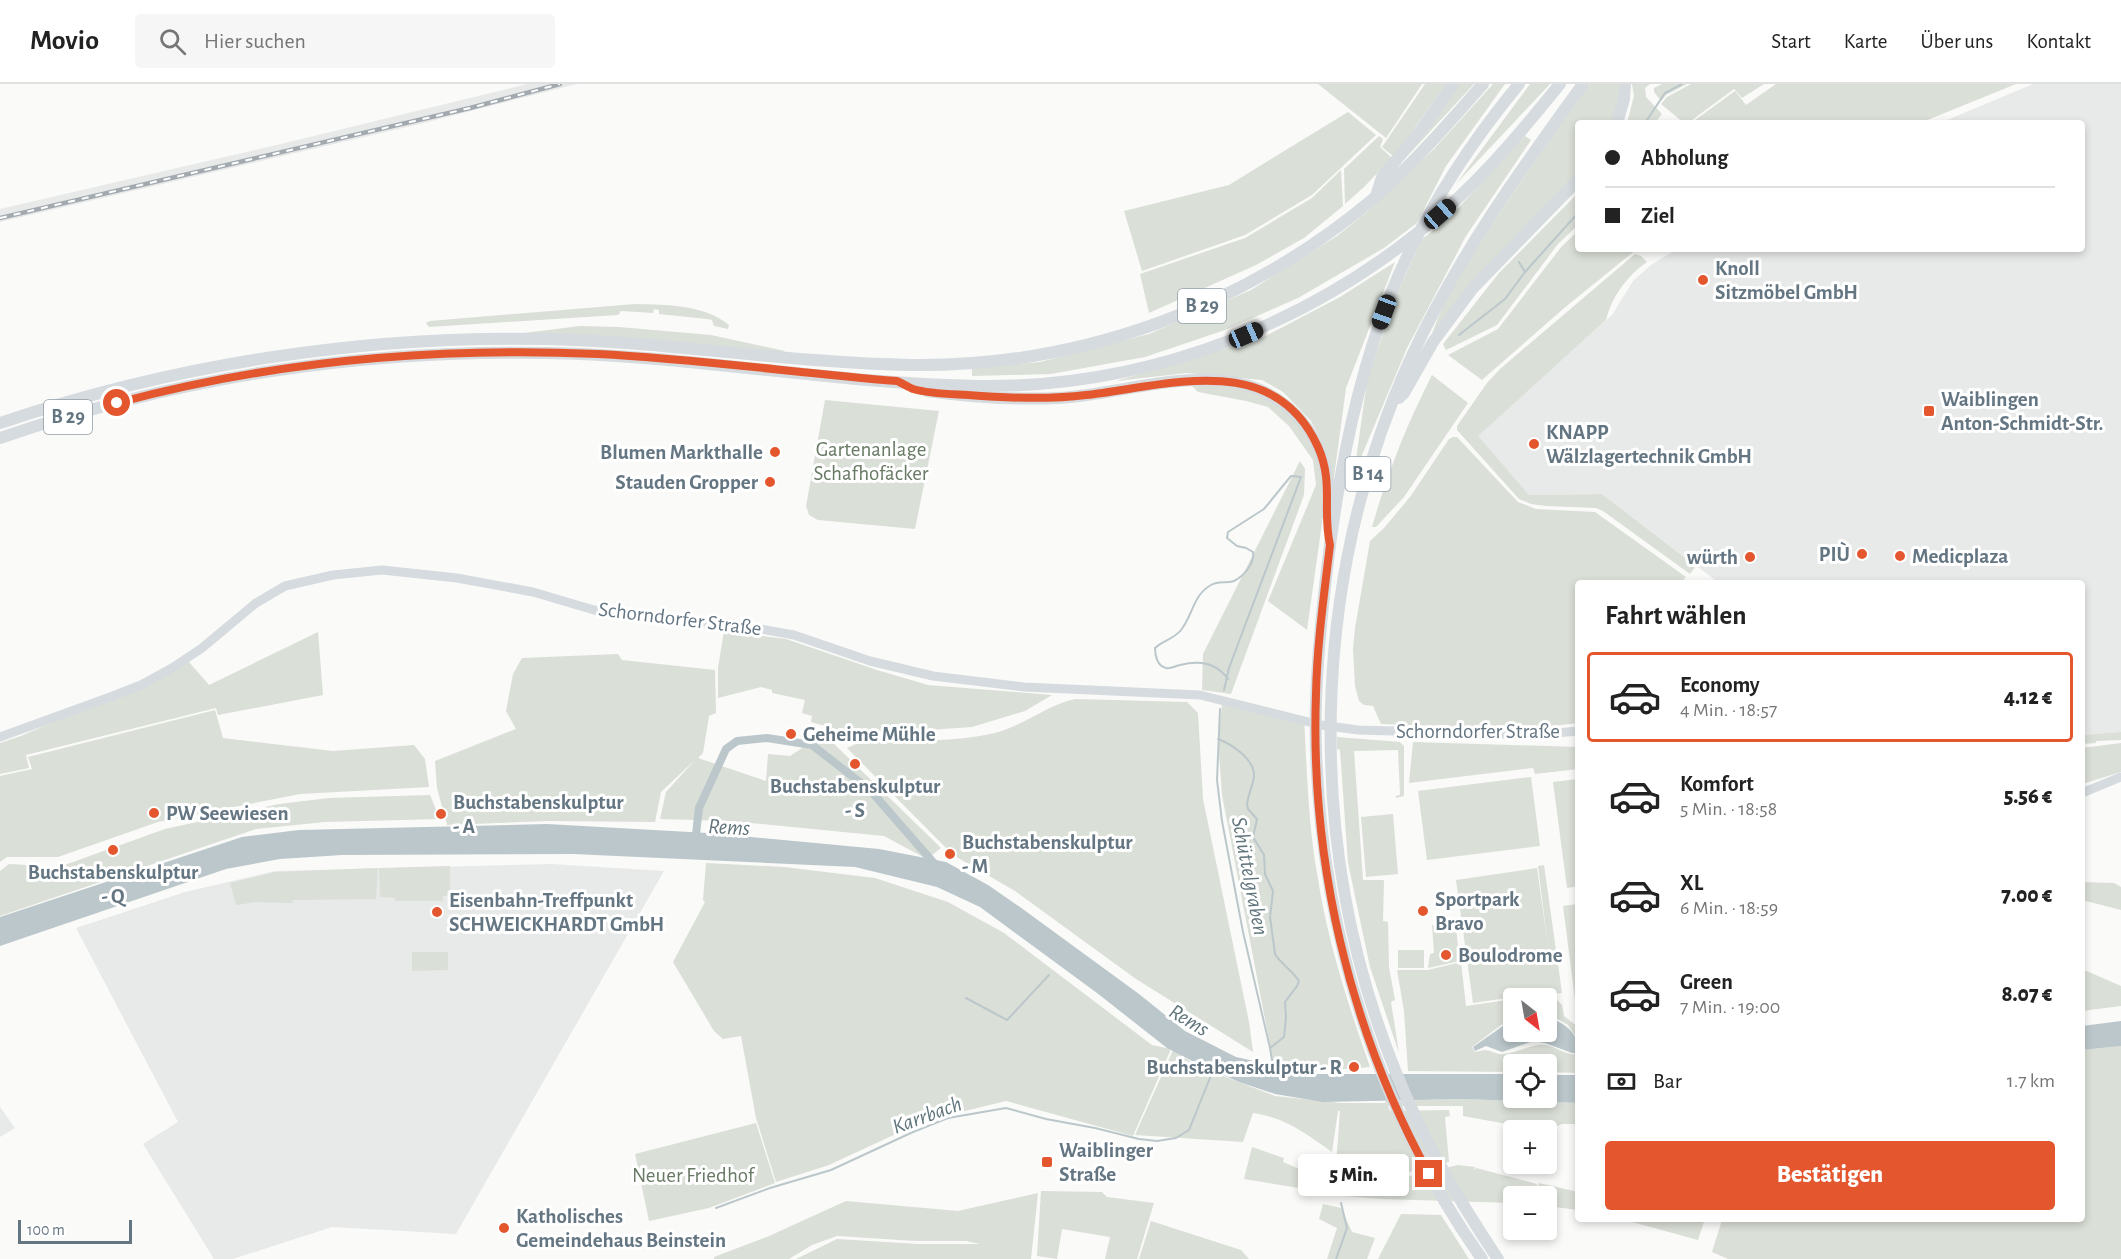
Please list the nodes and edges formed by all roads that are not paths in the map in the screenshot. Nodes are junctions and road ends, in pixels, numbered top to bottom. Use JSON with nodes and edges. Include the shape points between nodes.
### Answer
{"nodes":[{"id":1,"x":1453,"y":84,"type":"edge"},
{"id":2,"x":1483,"y":84,"type":"edge"},
{"id":3,"x":1519,"y":84,"type":"edge"},
{"id":4,"x":1560,"y":84,"type":"edge"},
{"id":5,"x":1583,"y":84,"type":"edge"},
{"id":6,"x":1624,"y":84,"type":"edge"},
{"id":7,"x":1618,"y":120,"type":"edge"},
{"id":8,"x":1575,"y":183,"type":"edge"},
{"id":9,"x":1376,"y":196,"type":"junction"},
{"id":10,"x":897,"y":381,"type":"junction"},
{"id":11,"x":1391,"y":406,"type":"junction"},
{"id":12,"x":0,"y":423,"type":"edge"},
{"id":13,"x":0,"y":438,"type":"edge"},
{"id":14,"x":1330,"y":545,"type":"junction"},
{"id":15,"x":1575,"y":731,"type":"edge"},
{"id":16,"x":0,"y":737,"type":"edge"},
{"id":17,"x":2121,"y":777,"type":"edge"},
{"id":18,"x":2085,"y":792,"type":"edge"},
{"id":19,"x":1482,"y":1259,"type":"edge"},
{"id":20,"x":1498,"y":1259,"type":"edge"}],
"edges":[{"from":1,"to":9,"type":"highway","via":[[1382,177]]},
{"from":2,"to":9,"type":"highway","number":"B 29"},
{"from":3,"to":14,"type":"highway","number":"B 14","via":[[1454,173],[1391,293],[1357,402]]},
{"from":4,"to":10,"type":"highway","number":"B 29","via":[[1473,183],[1430,222],[1375,265],[1275,322],[1211,348],[1091,378],[1016,385]]},
{"from":5,"to":11,"type":"highway","number":"B 14","via":[[1457,269],[1427,323]]},
{"from":6,"to":7,"type":"highway"},
{"from":8,"to":11,"type":"highway","via":[[1473,288],[1433,342],[1404,393]]},
{"from":9,"to":12,"type":"highway","number":"B 29","via":[[1299,254],[1176,318],[1106,340],[1015,359],[941,365],[881,364],[599,340],[399,343],[196,370]]},
{"from":10,"to":13,"type":"highway","number":"B 29","via":[[599,354],[444,354],[322,364],[203,383],[88,411]]},
{"from":10,"to":14,"type":"highway","via":[[915,389],[1006,398],[1087,395],[1204,380],[1234,381],[1254,387],[1291,409],[1318,446],[1327,475],[1326,526]]},
{"from":11,"to":20,"type":"highway","number":"B 14","via":[[1372,459],[1350,543],[1336,629],[1331,749],[1340,869],[1369,997],[1389,1054],[1442,1169]]},
{"from":14,"to":19,"type":"highway","number":"B 14","via":[[1316,694],[1316,749],[1321,831],[1334,912],[1356,1002],[1401,1119],[1433,1182]]},
{"from":15,"to":16,"type":"main road","name":"Schorndorfer Straße","via":[[1534,735],[1358,730],[1311,723],[1200,695],[1045,688],[933,676],[870,661],[794,635],[722,622],[669,622],[594,610],[533,592],[457,578],[382,570],[333,575],[285,586],[256,603],[202,648],[141,685]]},
{"from":17,"to":18,"type":"main road"}]}
